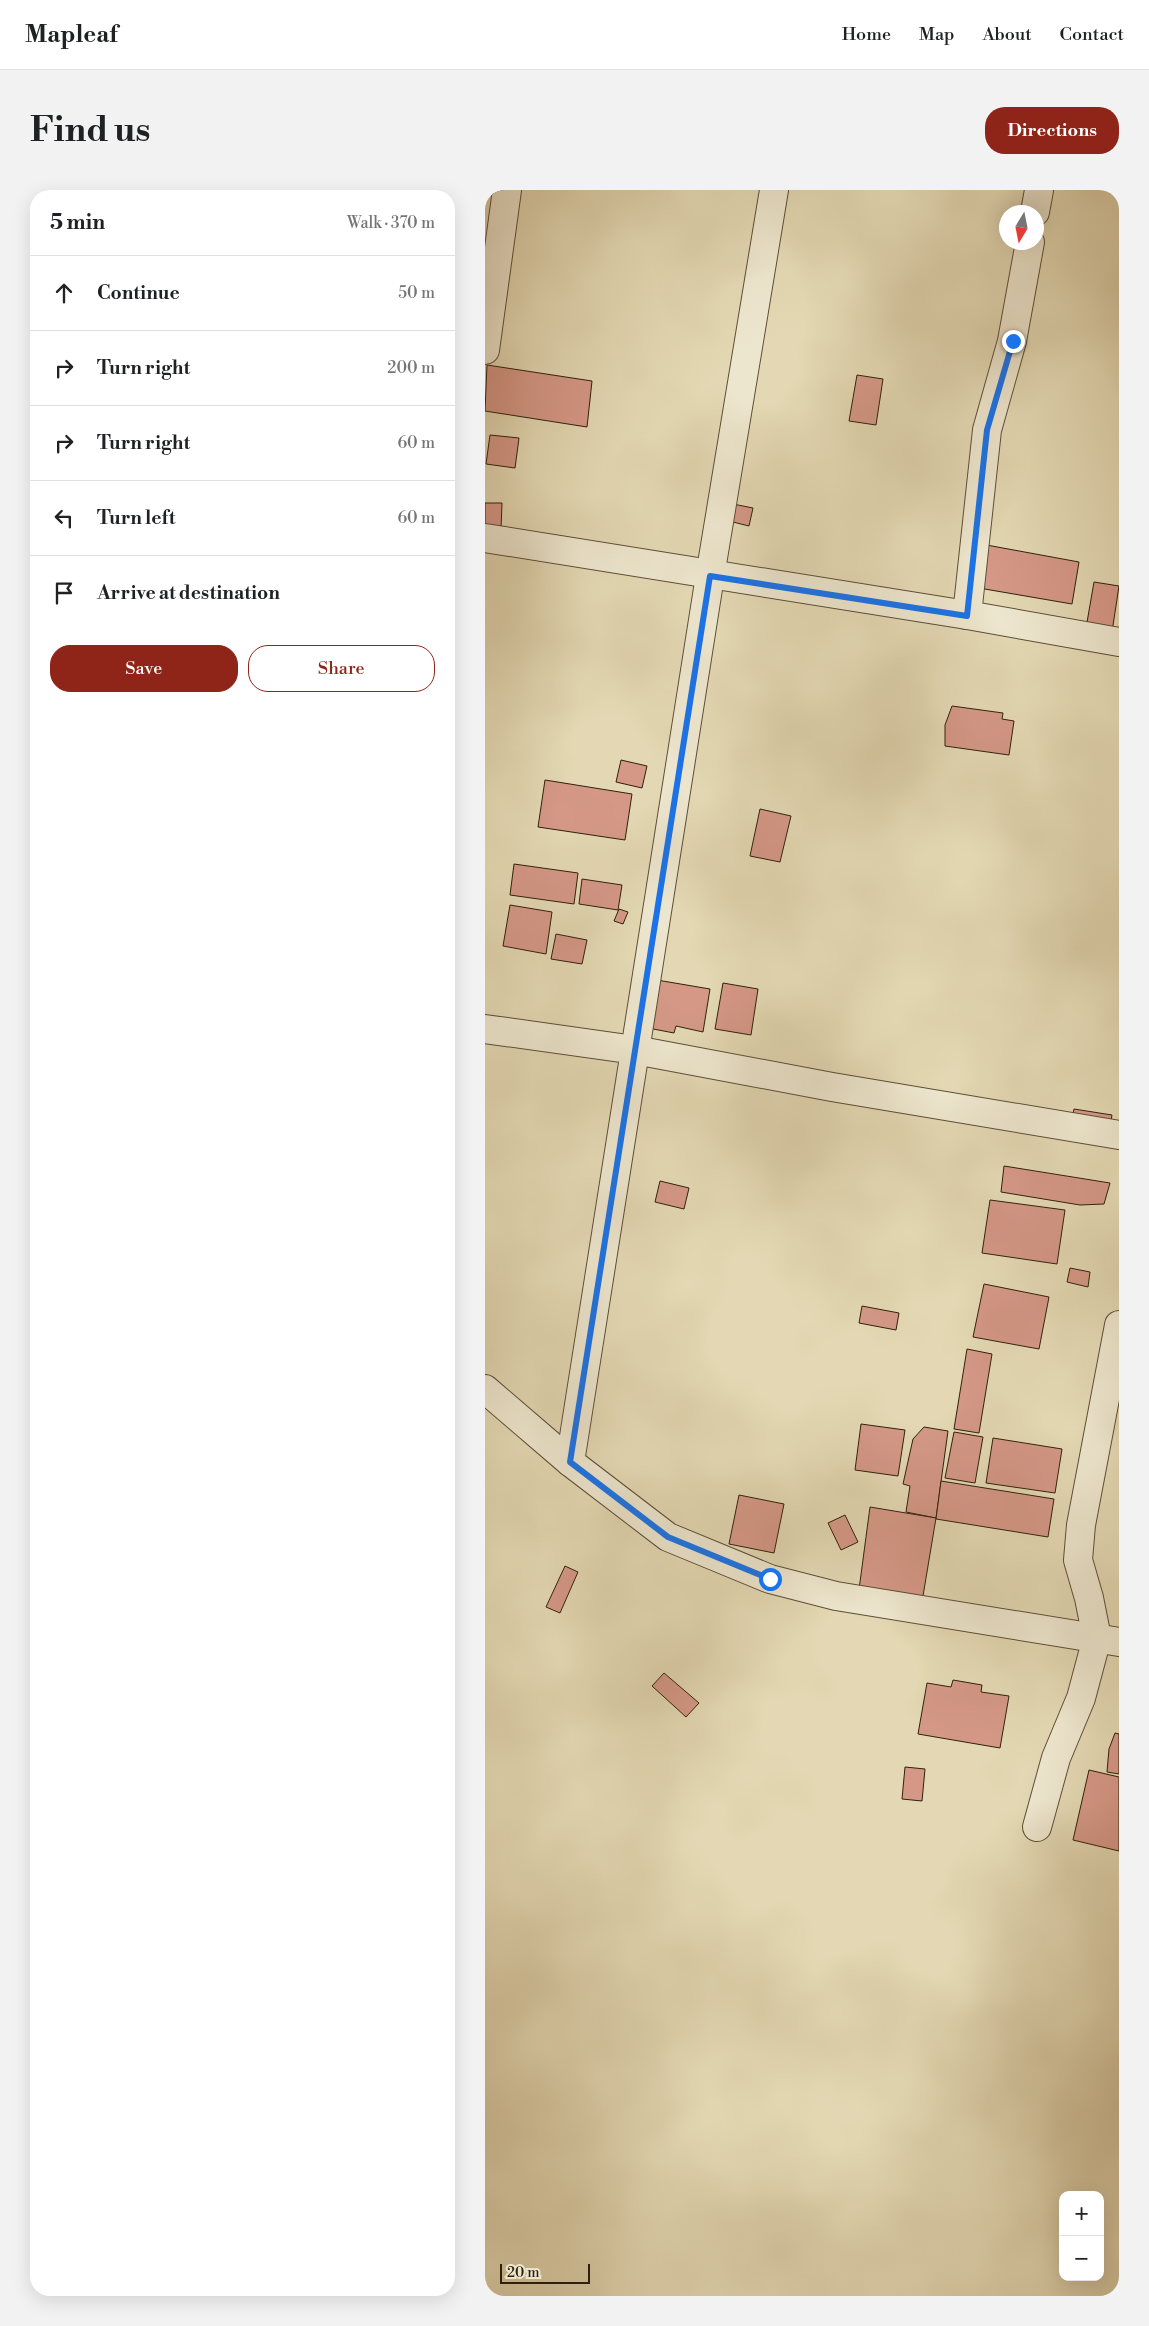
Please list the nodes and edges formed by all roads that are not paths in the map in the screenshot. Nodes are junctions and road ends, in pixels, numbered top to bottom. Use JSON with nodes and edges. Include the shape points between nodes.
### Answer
{"nodes":[{"id":1,"x":507,"y":190,"type":"edge"},
{"id":2,"x":774,"y":190,"type":"edge"},
{"id":3,"x":1039,"y":190,"type":"edge"},
{"id":4,"x":1036,"y":205,"type":"edge"},
{"id":5,"x":1029,"y":250,"type":"edge"},
{"id":6,"x":485,"y":350,"type":"edge"},
{"id":7,"x":485,"y":538,"type":"edge"},
{"id":8,"x":710,"y":576,"type":"junction"},
{"id":9,"x":967,"y":616,"type":"junction"},
{"id":10,"x":1119,"y":642,"type":"edge"},
{"id":11,"x":485,"y":1029,"type":"edge"},
{"id":12,"x":635,"y":1050,"type":"junction"},
{"id":13,"x":1119,"y":1135,"type":"edge"},
{"id":14,"x":1119,"y":1325,"type":"edge"},
{"id":15,"x":485,"y":1389,"type":"edge"},
{"id":16,"x":570,"y":1462,"type":"junction"},
{"id":17,"x":1108,"y":1640,"type":"edge"},
{"id":18,"x":1037,"y":1827,"type":"dead end"}],
"edges":[{"from":1,"to":6,"type":"street"},
{"from":2,"to":8,"type":"street"},
{"from":3,"to":4,"type":"street"},
{"from":5,"to":9,"type":"street","via":[[1013,341],[987,430]]},
{"from":7,"to":8,"type":"street"},
{"from":8,"to":9,"type":"street"},
{"from":8,"to":12,"type":"street"},
{"from":9,"to":10,"type":"street"},
{"from":11,"to":12,"type":"street"},
{"from":12,"to":13,"type":"street"},
{"from":12,"to":16,"type":"street"},
{"from":14,"to":17,"type":"street","via":[[1081,1525],[1078,1560],[1089,1598]]},
{"from":15,"to":16,"type":"street"},
{"from":16,"to":17,"type":"street","via":[[668,1537],[770,1579],[836,1596]]},
{"from":17,"to":18,"type":"street","via":[[1056,1758]]}]}
